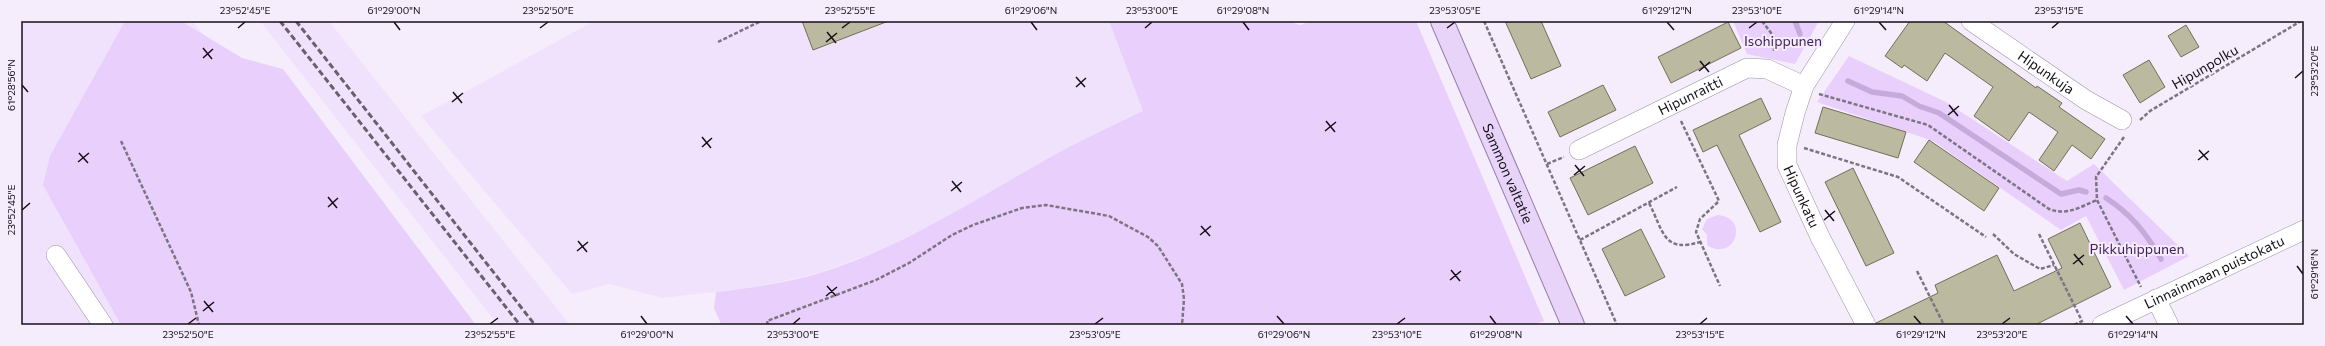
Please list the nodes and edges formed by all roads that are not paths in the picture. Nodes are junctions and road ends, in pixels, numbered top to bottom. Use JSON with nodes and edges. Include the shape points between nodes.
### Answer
{"nodes":[{"id":1,"x":1442,"y":21,"type":"edge"},
{"id":2,"x":1845,"y":21,"type":"edge"},
{"id":3,"x":1971,"y":21,"type":"edge"},
{"id":4,"x":1804,"y":86,"type":"junction"},
{"id":5,"x":2127,"y":124,"type":"road end"},
{"id":6,"x":1579,"y":150,"type":"dead end"},
{"id":7,"x":2304,"y":230,"type":"edge"},
{"id":8,"x":56,"y":255,"type":"dead end"},
{"id":9,"x":2150,"y":295,"type":"junction"},
{"id":10,"x":103,"y":325,"type":"edge"},
{"id":11,"x":1573,"y":325,"type":"edge"},
{"id":12,"x":1866,"y":325,"type":"edge"},
{"id":13,"x":2102,"y":325,"type":"edge"},
{"id":14,"x":2169,"y":325,"type":"edge"}],
"edges":[{"from":1,"to":11,"type":"main road","name":"Sammon valtatie"},
{"from":2,"to":4,"type":"street","name":"Hipunkatu"},
{"from":3,"to":5,"type":"street","name":"Hipunkuja","via":[[2086,100]]},
{"from":4,"to":6,"type":"street","name":"Hipunraitti","via":[[1772,72],[1747,68]]},
{"from":4,"to":12,"type":"street","name":"Hipunkatu","via":[[1787,145],[1788,165],[1820,237]]},
{"from":7,"to":9,"type":"street","name":"Linnainmaan puistokatu"},
{"from":8,"to":10,"type":"street"},
{"from":9,"to":13,"type":"street","name":"Linnainmaan puistokatu"},
{"from":9,"to":14,"type":"street"}]}
